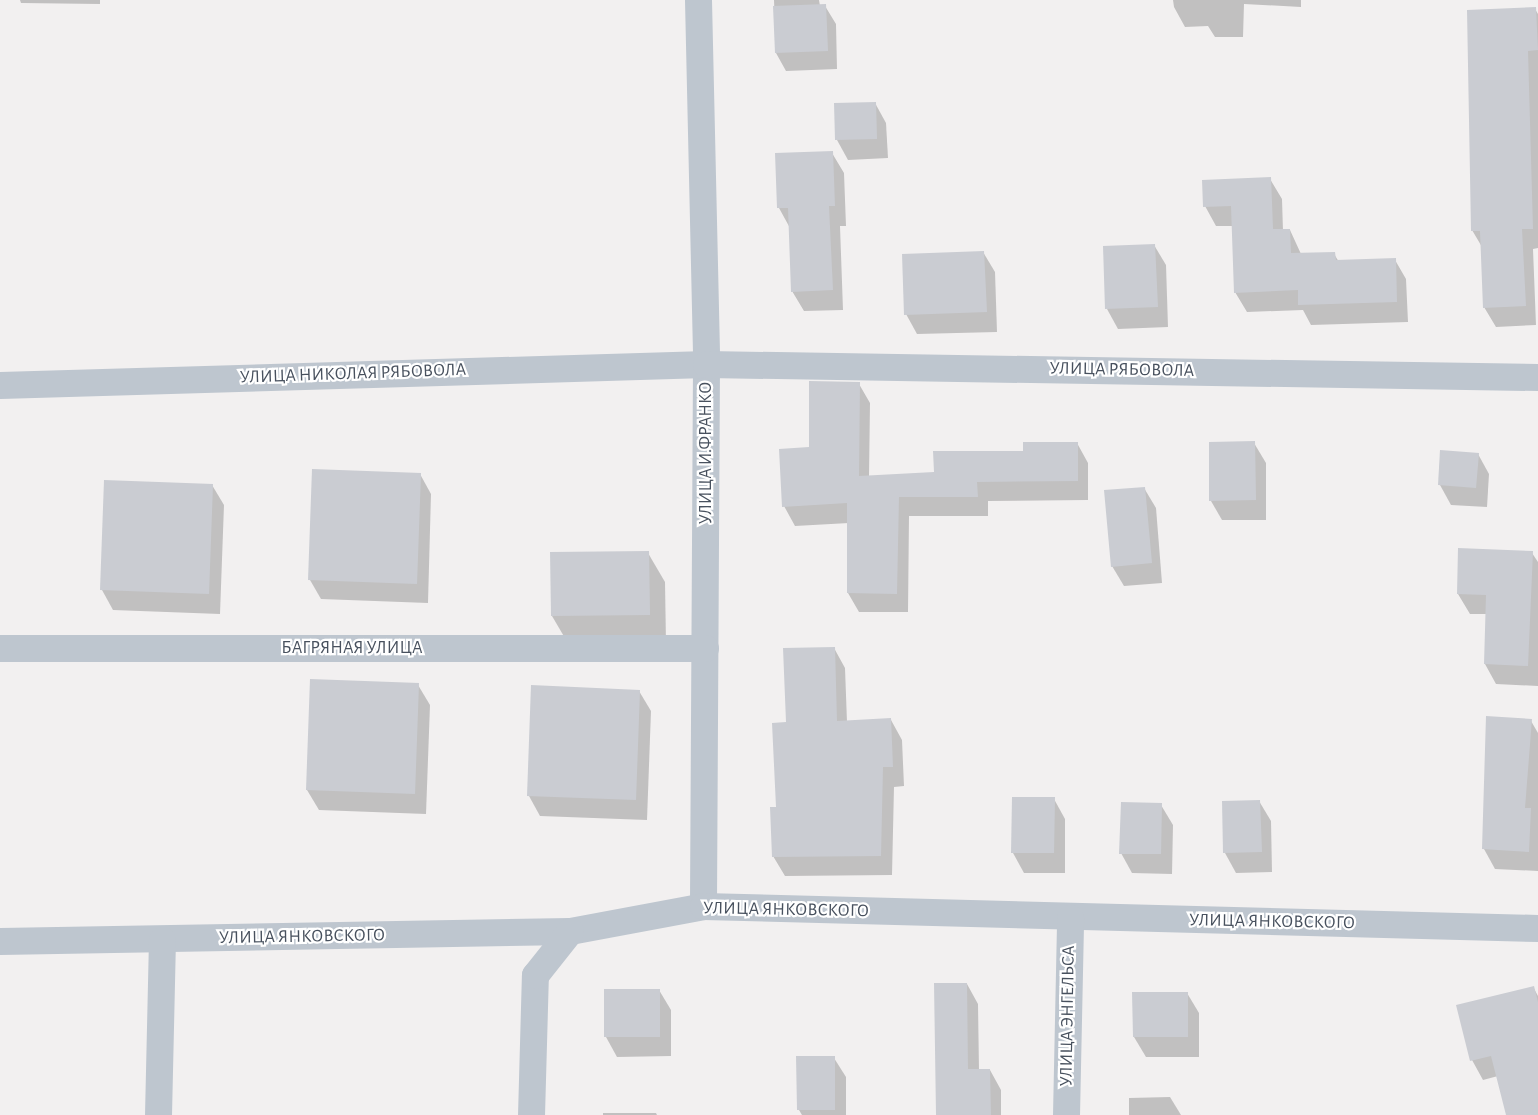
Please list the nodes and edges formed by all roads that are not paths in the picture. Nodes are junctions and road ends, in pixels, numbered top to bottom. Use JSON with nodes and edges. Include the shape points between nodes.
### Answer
{"nodes":[{"id":1,"x":698,"y":0,"type":"edge"},
{"id":2,"x":706,"y":364,"type":"junction"},
{"id":3,"x":1538,"y":377,"type":"edge"},
{"id":4,"x":0,"y":385,"type":"edge"},
{"id":5,"x":0,"y":648,"type":"edge"},
{"id":6,"x":705,"y":648,"type":"junction"},
{"id":7,"x":703,"y":906,"type":"junction"},
{"id":8,"x":1070,"y":918,"type":"junction"},
{"id":9,"x":1538,"y":928,"type":"edge"},
{"id":10,"x":570,"y":932,"type":"junction"},
{"id":11,"x":0,"y":940,"type":"edge"},
{"id":12,"x":162,"y":940,"type":"junction"},
{"id":13,"x":158,"y":1115,"type":"edge"},
{"id":14,"x":531,"y":1115,"type":"edge"},
{"id":15,"x":1066,"y":1115,"type":"edge"}],
"edges":[{"from":1,"to":2,"type":"street","name":"УЛИЦА И.ФРАНКО"},
{"from":2,"to":3,"type":"street","name":"УЛИЦА РЯБОВОЛА"},
{"from":2,"to":4,"type":"street","name":"УЛИЦА НИКОЛАЯ РЯБОВОЛА"},
{"from":2,"to":6,"type":"street","name":"УЛИЦА И.ФРАНКО"},
{"from":5,"to":6,"type":"street","name":"БАГРЯНАЯ УЛИЦА"},
{"from":6,"to":7,"type":"street","name":"УЛИЦА И.ФРАНКО"},
{"from":7,"to":8,"type":"street","name":"УЛИЦА ЯНКОВСКОГО"},
{"from":7,"to":10,"type":"street","name":"УЛИЦА ЯНКОВСКОГО"},
{"from":8,"to":9,"type":"street","name":"УЛИЦА ЯНКОВСКОГО"},
{"from":8,"to":15,"type":"street","name":"УЛИЦА ЭНГЕЛЬСА"},
{"from":10,"to":12,"type":"street","name":"УЛИЦА ЯНКОВСКОГО"},
{"from":10,"to":14,"type":"street","via":[[535,975]]},
{"from":11,"to":12,"type":"street","name":"УЛИЦА ЯНКОВСКОГО"},
{"from":12,"to":13,"type":"street"}]}
